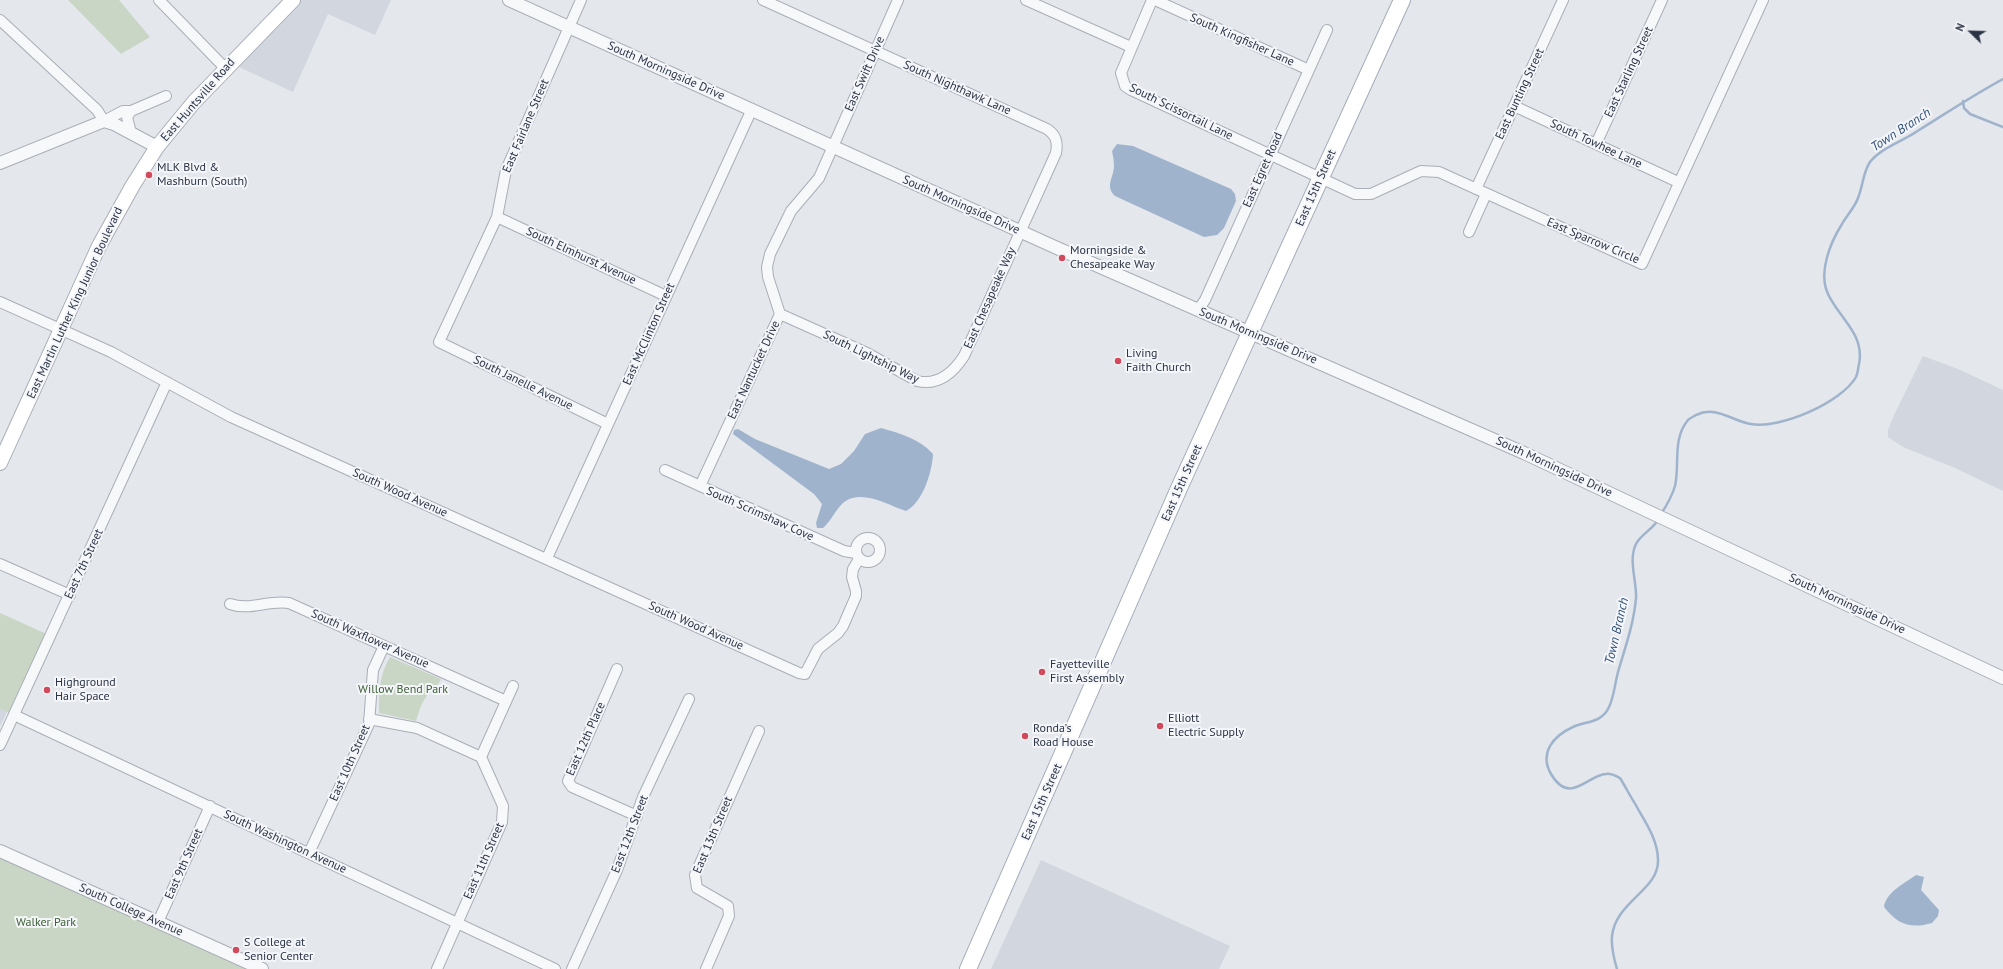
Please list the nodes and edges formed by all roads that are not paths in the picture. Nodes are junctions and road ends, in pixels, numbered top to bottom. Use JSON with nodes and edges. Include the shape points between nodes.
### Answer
{"nodes":[{"id":1,"x":159,"y":0,"type":"edge"},
{"id":2,"x":293,"y":0,"type":"edge"},
{"id":3,"x":510,"y":0,"type":"edge"},
{"id":4,"x":581,"y":0,"type":"edge"},
{"id":5,"x":763,"y":0,"type":"edge"},
{"id":6,"x":898,"y":0,"type":"edge"},
{"id":7,"x":1026,"y":0,"type":"edge"},
{"id":8,"x":1154,"y":0,"type":"edge"},
{"id":9,"x":1402,"y":0,"type":"edge"},
{"id":10,"x":1563,"y":0,"type":"edge"},
{"id":11,"x":1662,"y":0,"type":"edge"},
{"id":12,"x":1763,"y":0,"type":"edge"},
{"id":13,"x":0,"y":20,"type":"edge"},
{"id":14,"x":569,"y":27,"type":"junction"},
{"id":15,"x":1327,"y":30,"type":"dead end"},
{"id":16,"x":1131,"y":47,"type":"junction"},
{"id":17,"x":876,"y":51,"type":"junction"},
{"id":18,"x":225,"y":68,"type":"junction"},
{"id":19,"x":1308,"y":70,"type":"junction"},
{"id":20,"x":166,"y":96,"type":"dead end"},
{"id":21,"x":1514,"y":106,"type":"junction"},
{"id":22,"x":752,"y":109,"type":"junction"},
{"id":23,"x":131,"y":111,"type":"junction"},
{"id":24,"x":104,"y":121,"type":"junction"},
{"id":25,"x":131,"y":133,"type":"junction"},
{"id":26,"x":1596,"y":144,"type":"junction"},
{"id":27,"x":157,"y":147,"type":"junction"},
{"id":28,"x":832,"y":148,"type":"junction"},
{"id":29,"x":1270,"y":154,"type":"junction"},
{"id":30,"x":0,"y":163,"type":"edge"},
{"id":31,"x":1320,"y":179,"type":"junction"},
{"id":32,"x":1678,"y":182,"type":"junction"},
{"id":33,"x":1476,"y":189,"type":"junction"},
{"id":34,"x":1486,"y":194,"type":"junction"},
{"id":35,"x":497,"y":217,"type":"junction"},
{"id":36,"x":1020,"y":232,"type":"junction"},
{"id":37,"x":1469,"y":232,"type":"dead end"},
{"id":38,"x":666,"y":296,"type":"junction"},
{"id":39,"x":0,"y":302,"type":"edge"},
{"id":40,"x":1198,"y":310,"type":"junction"},
{"id":41,"x":780,"y":314,"type":"junction"},
{"id":42,"x":61,"y":328,"type":"junction"},
{"id":43,"x":1250,"y":333,"type":"junction"},
{"id":44,"x":439,"y":342,"type":"joint"},
{"id":45,"x":958,"y":364,"type":"joint"},
{"id":46,"x":167,"y":382,"type":"junction"},
{"id":47,"x":608,"y":424,"type":"junction"},
{"id":48,"x":0,"y":463,"type":"edge"},
{"id":49,"x":665,"y":470,"type":"dead end"},
{"id":50,"x":700,"y":486,"type":"junction"},
{"id":51,"x":547,"y":558,"type":"junction"},
{"id":52,"x":0,"y":564,"type":"edge"},
{"id":53,"x":70,"y":595,"type":"junction"},
{"id":54,"x":230,"y":604,"type":"dead end"},
{"id":55,"x":384,"y":646,"type":"junction"},
{"id":56,"x":617,"y":669,"type":"dead end"},
{"id":57,"x":805,"y":674,"type":"joint"},
{"id":58,"x":2003,"y":678,"type":"edge"},
{"id":59,"x":513,"y":686,"type":"dead end"},
{"id":60,"x":689,"y":699,"type":"dead end"},
{"id":61,"x":506,"y":701,"type":"junction"},
{"id":62,"x":14,"y":715,"type":"junction"},
{"id":63,"x":369,"y":719,"type":"junction"},
{"id":64,"x":759,"y":731,"type":"dead end"},
{"id":65,"x":0,"y":746,"type":"edge"},
{"id":66,"x":481,"y":757,"type":"junction"},
{"id":67,"x":210,"y":806,"type":"junction"},
{"id":68,"x":636,"y":816,"type":"junction"},
{"id":69,"x":0,"y":851,"type":"edge"},
{"id":70,"x":309,"y":853,"type":"junction"},
{"id":71,"x":158,"y":922,"type":"junction"},
{"id":72,"x":457,"y":923,"type":"junction"},
{"id":73,"x":262,"y":969,"type":"edge"},
{"id":74,"x":437,"y":969,"type":"edge"},
{"id":75,"x":555,"y":969,"type":"edge"},
{"id":76,"x":572,"y":969,"type":"edge"},
{"id":77,"x":706,"y":969,"type":"edge"},
{"id":78,"x":968,"y":969,"type":"edge"}],
"edges":[{"from":1,"to":18,"type":"street"},
{"from":2,"to":18,"type":"main road","name":"East Huntsville Road"},
{"from":3,"to":14,"type":"street","name":"South Morningside Drive"},
{"from":4,"to":14,"type":"street","name":"East Fairlane Street"},
{"from":5,"to":17,"type":"street","name":"South Nighthawk Lane"},
{"from":6,"to":17,"type":"street","name":"East Swift Drive"},
{"from":7,"to":16,"type":"street"},
{"from":8,"to":16,"type":"street","name":"South Scissortail Lane"},
{"from":8,"to":19,"type":"street","name":"South Kingfisher Lane"},
{"from":9,"to":31,"type":"main road","name":"East 15th Street"},
{"from":10,"to":21,"type":"street","name":"East Bunting Street"},
{"from":11,"to":26,"type":"street","name":"East Starling Street"},
{"from":12,"to":32,"type":"street","name":"East Sparrow Circle"},
{"from":13,"to":24,"type":"street","via":[[97,110]]},
{"from":14,"to":22,"type":"street","name":"South Morningside Drive"},
{"from":14,"to":35,"type":"street","name":"East Fairlane Street","via":[[506,170]]},
{"from":15,"to":19,"type":"street","name":"East Egret Road"},
{"from":16,"to":29,"type":"street","name":"South Scissortail Lane","via":[[1121,73],[1125,86]]},
{"from":17,"to":28,"type":"street","name":"East Swift Drive"},
{"from":17,"to":36,"type":"street","name":"South Nighthawk Lane","via":[[1047,128],[1052,133],[1057,145],[1056,153]]},
{"from":18,"to":27,"type":"main road","name":"East Huntsville Road"},
{"from":19,"to":29,"type":"street","name":"East Egret Road"},
{"from":20,"to":23,"type":"street"},
{"from":21,"to":26,"type":"street","name":"South Towhee Lane"},
{"from":21,"to":33,"type":"street","name":"East Bunting Street"},
{"from":22,"to":28,"type":"street","name":"South Morningside Drive"},
{"from":22,"to":38,"type":"street","name":"East McClinton Street"},
{"from":23,"to":24,"type":"street","via":[[123,111]]},
{"from":23,"to":25,"type":"street","via":[[127,117]]},
{"from":24,"to":25,"type":"street","name":"East Huntsville Road"},
{"from":24,"to":30,"type":"street"},
{"from":25,"to":27,"type":"street","name":"East Huntsville Road"},
{"from":26,"to":32,"type":"street","name":"South Towhee Lane"},
{"from":27,"to":42,"type":"main road","name":"East Martin Luther King Junior Boulevard","via":[[99,246]]},
{"from":28,"to":36,"type":"street","name":"South Morningside Drive"},
{"from":28,"to":41,"type":"street","name":"East Nantucket Drive","via":[[819,178],[791,211],[770,254],[768,277]]},
{"from":29,"to":31,"type":"street","name":"South Scissortail Lane"},
{"from":29,"to":40,"type":"street","name":"East Egret Road","via":[[1205,300]]},
{"from":31,"to":33,"type":"street","name":"East Sparrow Circle","via":[[1355,194],[1371,194],[1421,171],[1439,172]]},
{"from":31,"to":43,"type":"main road","name":"East 15th Street"},
{"from":32,"to":34,"type":"street","name":"East Sparrow Circle","via":[[1642,264]]},
{"from":33,"to":34,"type":"street","name":"East Sparrow Circle"},
{"from":34,"to":37,"type":"street"},
{"from":35,"to":38,"type":"street","name":"South Elmhurst Avenue"},
{"from":35,"to":44,"type":"street","name":"East Fairlane Street"},
{"from":36,"to":40,"type":"street","name":"South Morningside Drive"},
{"from":36,"to":45,"type":"street","name":"East Chesapeake Way","via":[[964,356]]},
{"from":38,"to":47,"type":"street","name":"East McClinton Street"},
{"from":39,"to":42,"type":"street","name":"South Wood Avenue"},
{"from":40,"to":43,"type":"street","name":"South Morningside Drive"},
{"from":41,"to":45,"type":"street","name":"South Lightship Way","via":[[867,354],[917,381],[926,383],[939,380]]},
{"from":41,"to":50,"type":"street","name":"East Nantucket Drive"},
{"from":42,"to":46,"type":"street","name":"South Wood Avenue"},
{"from":42,"to":48,"type":"main road","name":"East Martin Luther King Junior Boulevard"},
{"from":43,"to":58,"type":"street","name":"South Morningside Drive","via":[[1524,452]]},
{"from":43,"to":78,"type":"main road","name":"East 15th Street"},
{"from":44,"to":47,"type":"street","name":"South Janelle Avenue"},
{"from":46,"to":51,"type":"street","name":"South Wood Avenue","via":[[231,417]]},
{"from":46,"to":53,"type":"street","name":"East 7th Street"},
{"from":47,"to":51,"type":"street","name":"East McClinton Street"},
{"from":49,"to":50,"type":"street","name":"South Scrimshaw Cove"},
{"from":50,"to":57,"type":"street","name":"South Scrimshaw Cove","via":[[844,552],[858,556],[852,577],[856,596],[843,626],[838,634],[818,649]]},
{"from":51,"to":57,"type":"street","name":"South Wood Avenue"},
{"from":52,"to":53,"type":"street"},
{"from":53,"to":62,"type":"street","name":"East 7th Street"},
{"from":54,"to":55,"type":"street","name":"South Waxflower Avenue","via":[[238,607],[277,601],[289,603]]},
{"from":55,"to":61,"type":"street","name":"South Waxflower Avenue"},
{"from":55,"to":63,"type":"street","name":"East 10th Street","via":[[373,670]]},
{"from":56,"to":68,"type":"street","name":"East 12th Place","via":[[568,781],[572,787]]},
{"from":59,"to":61,"type":"street"},
{"from":60,"to":68,"type":"street","name":"East 12th Street"},
{"from":61,"to":66,"type":"street"},
{"from":62,"to":65,"type":"street","name":"East 7th Street"},
{"from":62,"to":67,"type":"street","name":"South Washington Avenue"},
{"from":63,"to":66,"type":"street","via":[[417,728]]},
{"from":63,"to":70,"type":"street","name":"East 10th Street"},
{"from":64,"to":77,"type":"street","name":"East 13th Street","via":[[695,875],[697,888],[728,906],[730,916]]},
{"from":66,"to":72,"type":"street","name":"East 11th Street","via":[[503,806],[504,814]]},
{"from":67,"to":70,"type":"street","name":"South Washington Avenue"},
{"from":67,"to":71,"type":"street","name":"East 9th Street"},
{"from":68,"to":76,"type":"street","name":"East 12th Street","via":[[617,870]]},
{"from":69,"to":71,"type":"street","name":"South College Avenue"},
{"from":70,"to":72,"type":"street","name":"South Washington Avenue"},
{"from":71,"to":73,"type":"street","name":"South College Avenue"},
{"from":72,"to":74,"type":"street","name":"East 11th Street"},
{"from":72,"to":75,"type":"street","name":"South Washington Avenue"}]}
